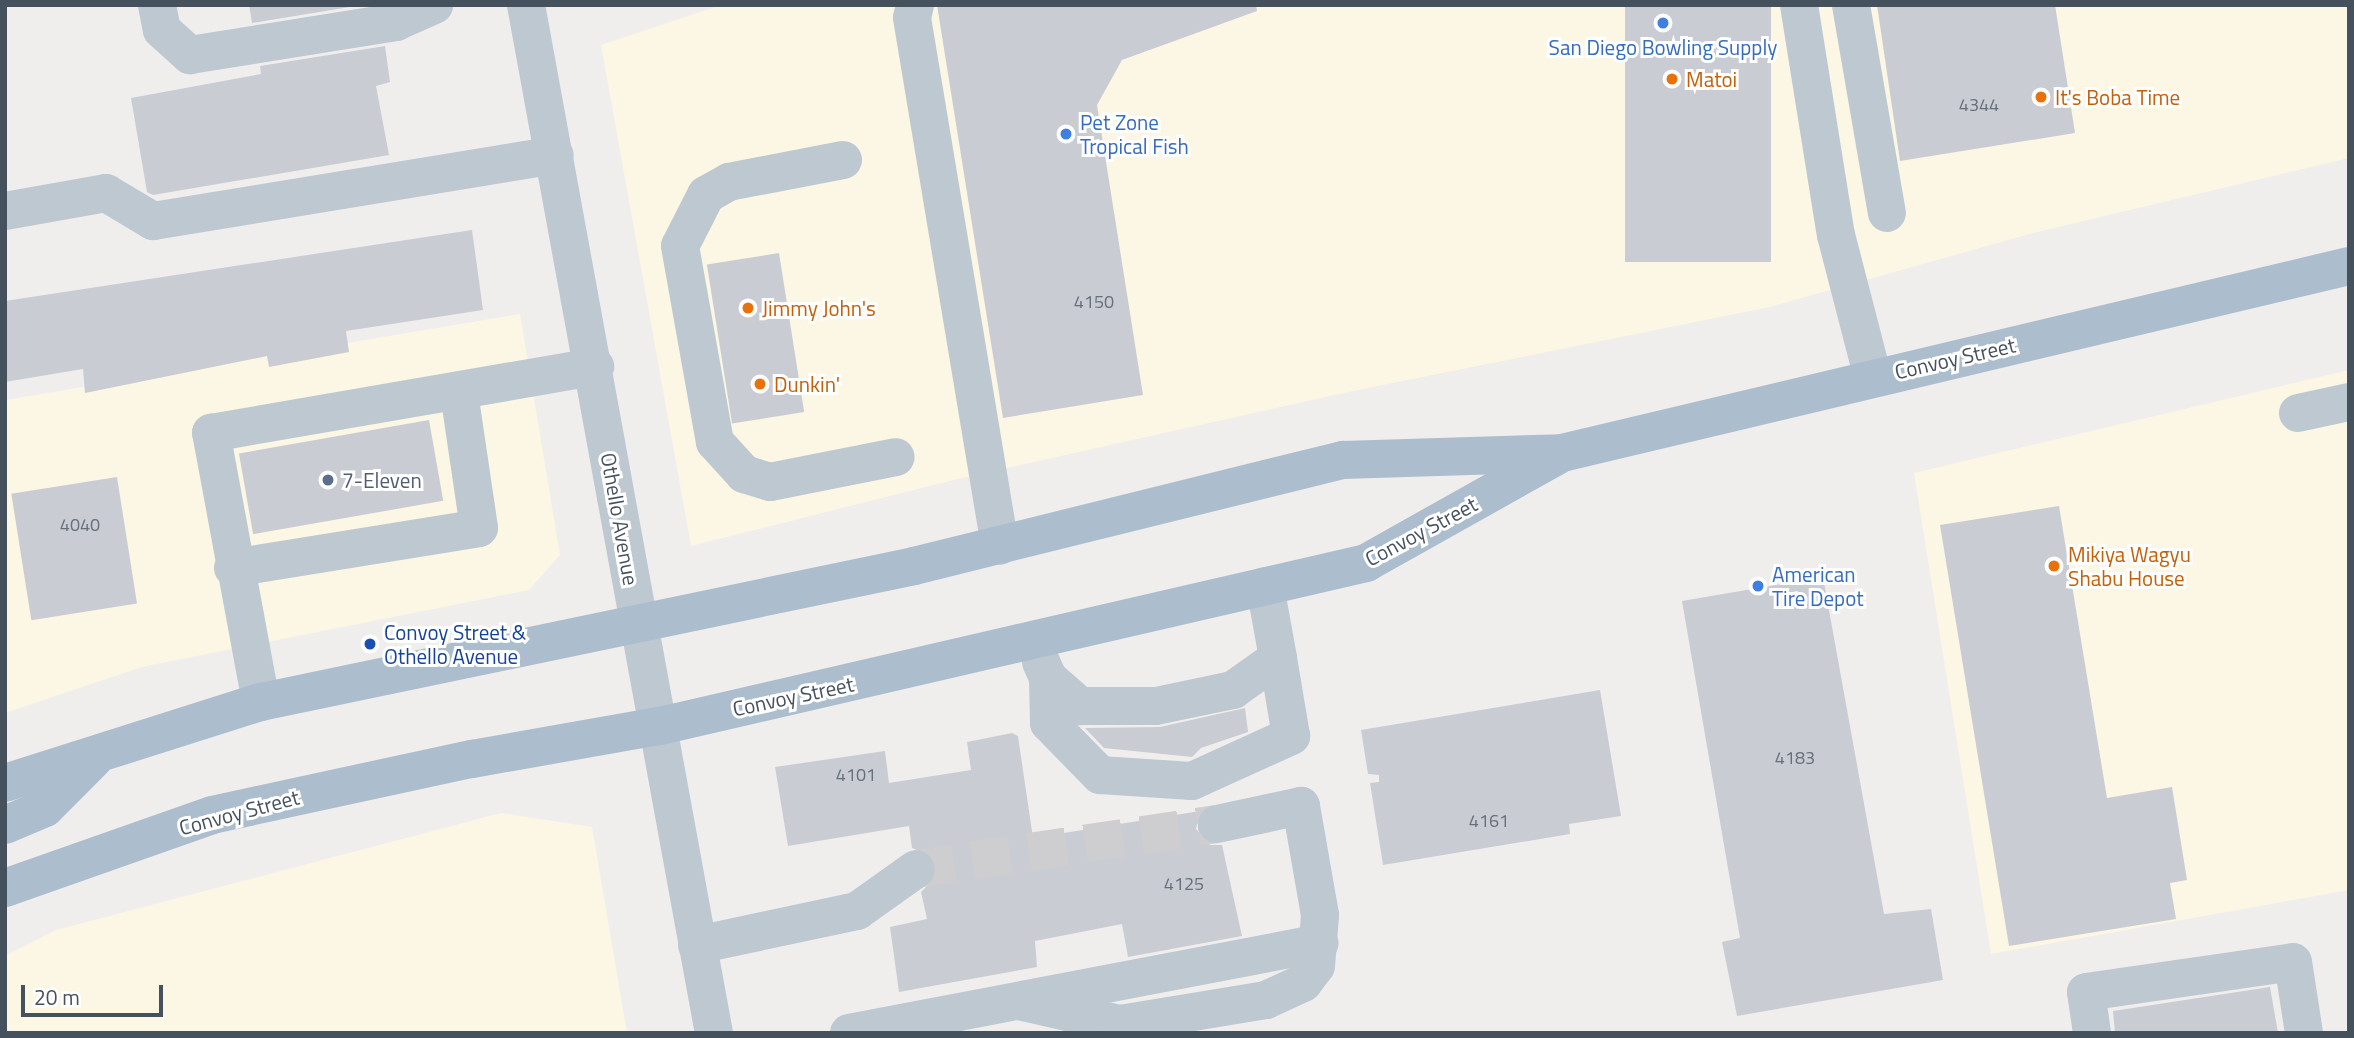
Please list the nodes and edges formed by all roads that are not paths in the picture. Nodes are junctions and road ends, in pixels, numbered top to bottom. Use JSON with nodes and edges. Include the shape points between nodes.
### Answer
{"nodes":[{"id":1,"x":157,"y":5,"type":"edge"},
{"id":2,"x":435,"y":5,"type":"edge"},
{"id":3,"x":526,"y":5,"type":"edge"},
{"id":4,"x":915,"y":5,"type":"edge"},
{"id":5,"x":1799,"y":5,"type":"edge"},
{"id":6,"x":1851,"y":5,"type":"edge"},
{"id":7,"x":555,"y":155,"type":"junction"},
{"id":8,"x":843,"y":160,"type":"dead end"},
{"id":9,"x":5,"y":211,"type":"edge"},
{"id":10,"x":1887,"y":213,"type":"dead end"},
{"id":11,"x":2349,"y":266,"type":"edge"},
{"id":12,"x":595,"y":368,"type":"junction"},
{"id":13,"x":1873,"y":378,"type":"junction"},
{"id":14,"x":458,"y":392,"type":"junction"},
{"id":15,"x":2349,"y":402,"type":"edge"},
{"id":16,"x":2298,"y":413,"type":"dead end"},
{"id":17,"x":1562,"y":453,"type":"junction"},
{"id":18,"x":896,"y":457,"type":"dead end"},
{"id":19,"x":1000,"y":546,"type":"junction"},
{"id":20,"x":233,"y":568,"type":"junction"},
{"id":21,"x":1265,"y":586,"type":"junction"},
{"id":22,"x":638,"y":623,"type":"junction"},
{"id":23,"x":1031,"y":641,"type":"junction"},
{"id":24,"x":1278,"y":658,"type":"junction"},
{"id":25,"x":1048,"y":678,"type":"junction"},
{"id":26,"x":261,"y":702,"type":"junction"},
{"id":27,"x":660,"y":726,"type":"junction"},
{"id":28,"x":97,"y":756,"type":"junction"},
{"id":29,"x":5,"y":783,"type":"edge"},
{"id":30,"x":1217,"y":824,"type":"tunnel mouth"},
{"id":31,"x":5,"y":825,"type":"edge"},
{"id":32,"x":916,"y":869,"type":"tunnel mouth"},
{"id":33,"x":5,"y":888,"type":"edge"},
{"id":34,"x":697,"y":946,"type":"junction"},
{"id":35,"x":714,"y":1033,"type":"edge"},
{"id":36,"x":849,"y":1033,"type":"edge"},
{"id":37,"x":2092,"y":1033,"type":"edge"},
{"id":38,"x":2304,"y":1033,"type":"edge"}],
"edges":[{"from":1,"to":2,"type":"street","via":[[162,30],[190,55],[396,22]]},
{"from":3,"to":7,"type":"street","name":"Othello Avenue"},
{"from":4,"to":19,"type":"street","via":[[915,32]]},
{"from":5,"to":13,"type":"street","via":[[1836,235]]},
{"from":6,"to":10,"type":"street"},
{"from":7,"to":9,"type":"street","via":[[153,221],[106,193]]},
{"from":7,"to":12,"type":"street","name":"Othello Avenue"},
{"from":8,"to":18,"type":"street","via":[[729,182],[706,195],[695,216],[680,246],[710,416],[715,442],[744,474],[771,482]]},
{"from":11,"to":13,"type":"main road","name":"Convoy Street"},
{"from":12,"to":14,"type":"street"},
{"from":12,"to":22,"type":"street","name":"Othello Avenue"},
{"from":13,"to":17,"type":"main road","name":"Convoy Street"},
{"from":14,"to":20,"type":"street","via":[[479,528]]},
{"from":14,"to":20,"type":"street","via":[[211,433]]},
{"from":15,"to":16,"type":"street"},
{"from":17,"to":19,"type":"main road","name":"Convoy Street","via":[[1343,460]]},
{"from":17,"to":21,"type":"main road","name":"Convoy Street","via":[[1366,563]]},
{"from":19,"to":22,"type":"main road","name":"Convoy Street"},
{"from":20,"to":26,"type":"street"},
{"from":21,"to":23,"type":"main road","name":"Convoy Street"},
{"from":21,"to":24,"type":"street"},
{"from":22,"to":26,"type":"main road","name":"Convoy Street"},
{"from":22,"to":27,"type":"street","name":"Othello Avenue"},
{"from":23,"to":25,"type":"street"},
{"from":23,"to":27,"type":"main road","name":"Convoy Street"},
{"from":24,"to":25,"type":"street","via":[[1233,690],[1156,706],[1080,706]]},
{"from":24,"to":25,"type":"street","via":[[1291,736],[1192,781],[1100,775],[1049,723]]},
{"from":26,"to":28,"type":"main road","name":"Convoy Street"},
{"from":27,"to":33,"type":"main road","name":"Convoy Street","via":[[471,759],[212,815]]},
{"from":27,"to":34,"type":"street","name":"Othello Avenue"},
{"from":28,"to":29,"type":"main road","name":"Convoy Street"},
{"from":28,"to":31,"type":"main road","via":[[45,807]]},
{"from":30,"to":36,"type":"street","via":[[1301,806],[1320,915],[1318,943]]},
{"from":32,"to":34,"type":"street","via":[[857,911]]},
{"from":34,"to":35,"type":"street","name":"Othello Avenue"},
{"from":37,"to":38,"type":"street","via":[[2086,992],[2293,962]]}]}
